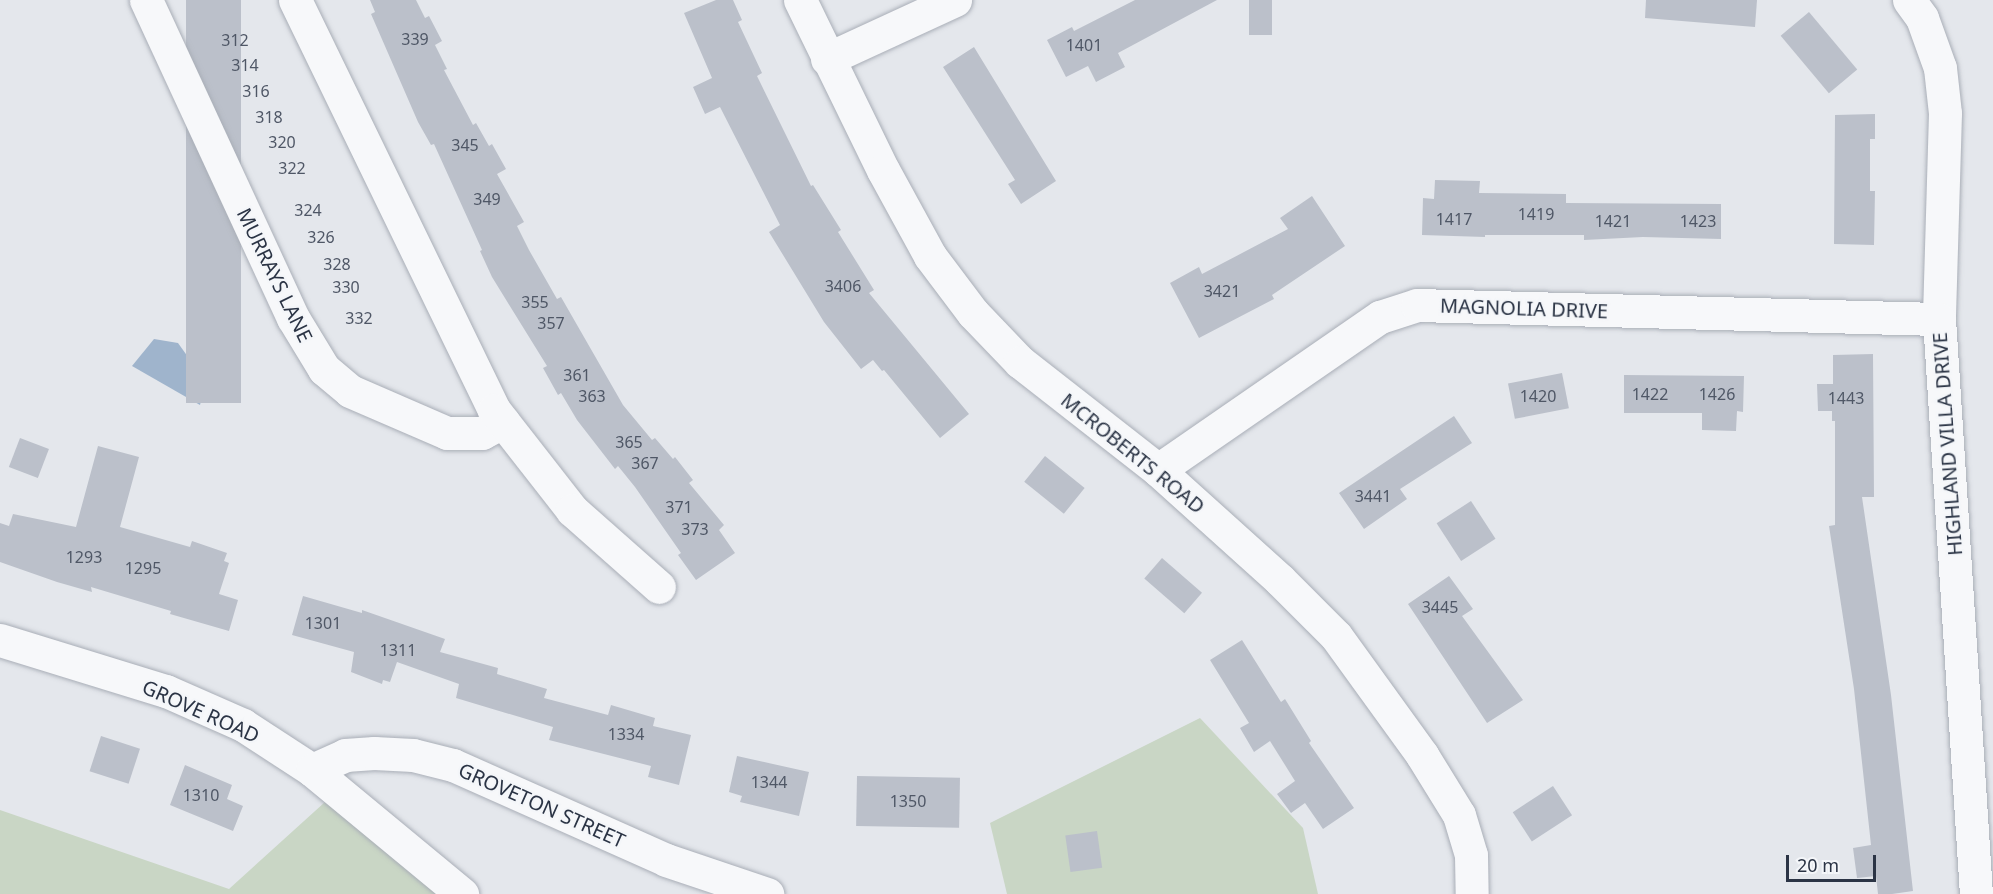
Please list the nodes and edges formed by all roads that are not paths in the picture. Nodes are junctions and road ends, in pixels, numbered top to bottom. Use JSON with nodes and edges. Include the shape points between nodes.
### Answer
{"nodes":[{"id":1,"x":146,"y":0,"type":"edge"},
{"id":2,"x":295,"y":0,"type":"edge"},
{"id":3,"x":800,"y":0,"type":"edge"},
{"id":4,"x":955,"y":0,"type":"edge"},
{"id":5,"x":1910,"y":0,"type":"edge"},
{"id":6,"x":827,"y":59,"type":"junction"},
{"id":7,"x":1939,"y":319,"type":"junction"},
{"id":8,"x":503,"y":422,"type":"junction"},
{"id":9,"x":1158,"y":470,"type":"junction"},
{"id":10,"x":659,"y":588,"type":"dead end"},
{"id":11,"x":0,"y":640,"type":"edge"},
{"id":12,"x":312,"y":770,"type":"junction"},
{"id":13,"x":462,"y":894,"type":"edge"},
{"id":14,"x":766,"y":894,"type":"edge"},
{"id":15,"x":1472,"y":894,"type":"edge"},
{"id":16,"x":1976,"y":894,"type":"edge"}],
"edges":[{"from":1,"to":8,"type":"street","name":"MURRAYS LANE","via":[[293,318],[324,369],[350,391],[447,433],[482,433]]},
{"from":2,"to":8,"type":"street"},
{"from":3,"to":6,"type":"street","name":"MCROBERTS ROAD"},
{"from":4,"to":6,"type":"street"},
{"from":5,"to":7,"type":"street","name":"HIGHLAND VILLA DRIVE","via":[[1922,18],[1940,68],[1946,113]]},
{"from":6,"to":9,"type":"street","name":"MCROBERTS ROAD","via":[[930,256],[972,313],[1020,362]]},
{"from":7,"to":9,"type":"street","name":"MAGNOLIA DRIVE","via":[[1417,305],[1380,317]]},
{"from":7,"to":16,"type":"street","name":"HIGHLAND VILLA DRIVE"},
{"from":8,"to":10,"type":"street","via":[[572,510]]},
{"from":9,"to":15,"type":"street","name":"MCROBERTS ROAD","via":[[1336,636],[1460,815],[1471,855]]},
{"from":11,"to":12,"type":"street","name":"GROVE ROAD","via":[[166,691],[243,725]]},
{"from":12,"to":13,"type":"street","name":"GROVE ROAD"},
{"from":12,"to":14,"type":"street","name":"GROVETON STREET","via":[[345,754],[413,755],[453,765],[666,860]]}]}
